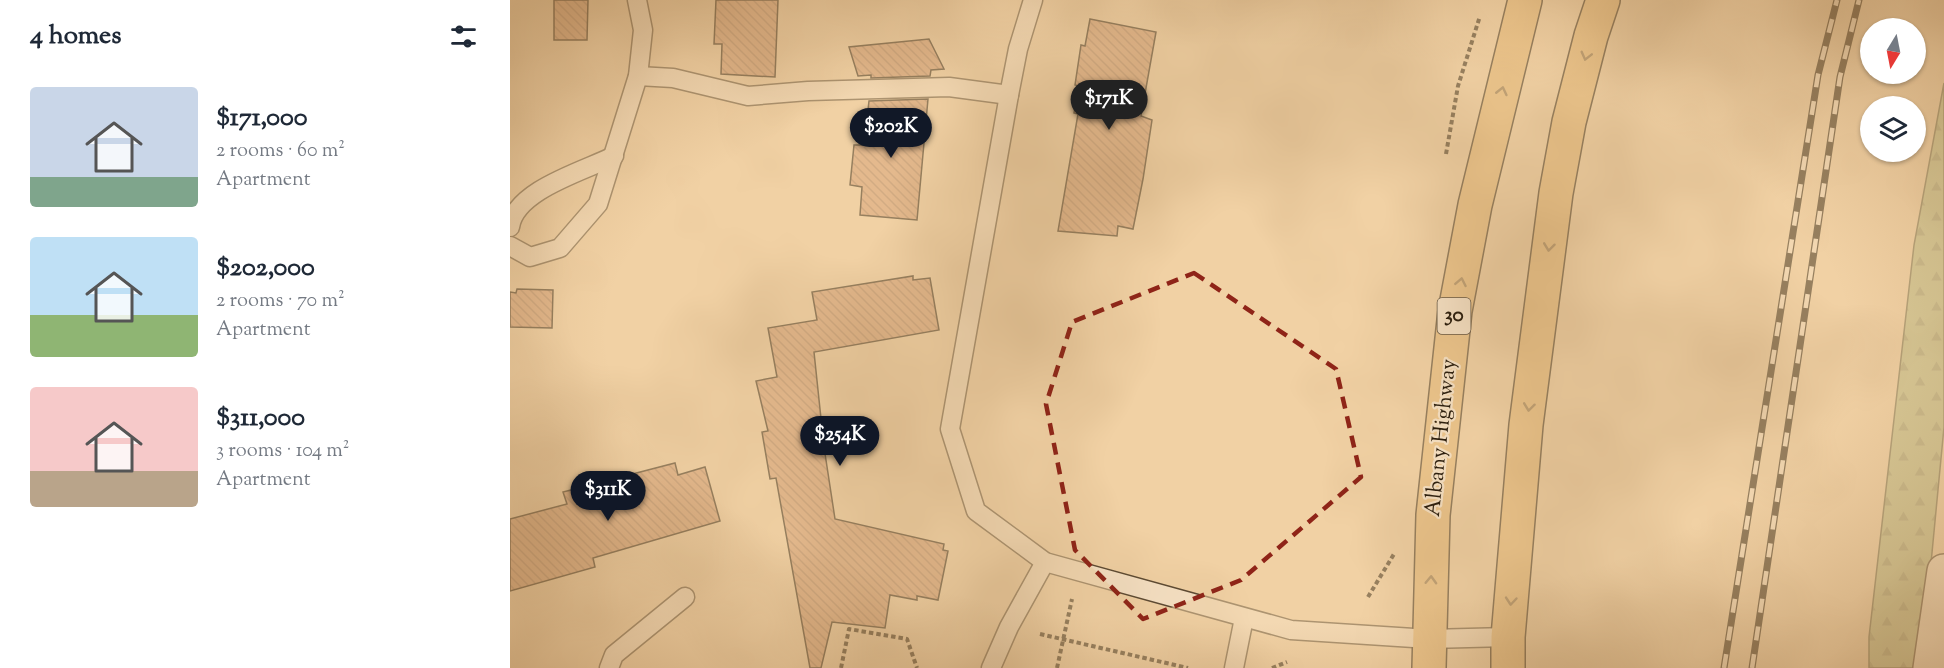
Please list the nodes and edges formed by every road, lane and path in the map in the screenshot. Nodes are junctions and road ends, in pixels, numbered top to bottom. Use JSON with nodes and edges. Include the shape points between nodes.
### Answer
{"nodes":[{"id":1,"x":637,"y":0,"type":"edge"},
{"id":2,"x":1033,"y":0,"type":"edge"},
{"id":3,"x":1525,"y":0,"type":"edge"},
{"id":4,"x":1603,"y":0,"type":"edge"},
{"id":5,"x":638,"y":76,"type":"junction"},
{"id":6,"x":1009,"y":95,"type":"junction"},
{"id":7,"x":614,"y":156,"type":"junction"},
{"id":8,"x":510,"y":227,"type":"edge"},
{"id":9,"x":510,"y":246,"type":"edge"},
{"id":10,"x":1045,"y":562,"type":"junction"},
{"id":11,"x":1078,"y":571,"type":"junction"},
{"id":12,"x":1944,"y":571,"type":"edge"},
{"id":13,"x":685,"y":597,"type":"dead end"},
{"id":14,"x":1244,"y":618,"type":"junction"},
{"id":15,"x":1009,"y":627,"type":"junction"},
{"id":16,"x":1063,"y":639,"type":"junction"},
{"id":17,"x":1429,"y":653,"type":"edge"},
{"id":18,"x":1508,"y":653,"type":"edge"},
{"id":19,"x":609,"y":668,"type":"edge"},
{"id":20,"x":841,"y":668,"type":"edge"},
{"id":21,"x":917,"y":668,"type":"edge"},
{"id":22,"x":991,"y":668,"type":"edge"},
{"id":23,"x":1057,"y":668,"type":"edge"},
{"id":24,"x":1188,"y":668,"type":"edge"},
{"id":25,"x":1234,"y":668,"type":"edge"},
{"id":26,"x":1930,"y":668,"type":"edge"}],
"edges":[{"from":1,"to":5,"type":"lane","via":[[643,30]]},
{"from":2,"to":6,"type":"lane"},
{"from":17,"to":3,"type":"highway","name":"Albany Highway","number":"30","one_way":true,"via":[[1433,515],[1455,311],[1475,205]]},
{"from":4,"to":18,"type":"highway","one_way":true,"via":[[1569,122],[1556,193],[1526,425]]},
{"from":5,"to":6,"type":"lane","via":[[673,78],[748,96],[948,87]]},
{"from":5,"to":7,"type":"lane"},
{"from":6,"to":10,"type":"lane","via":[[950,429],[976,511]]},
{"from":7,"to":8,"type":"lane","via":[[527,198],[511,218]]},
{"from":7,"to":9,"type":"lane","via":[[598,204],[560,248],[530,257]]},
{"from":10,"to":11,"type":"lane"},
{"from":10,"to":15,"type":"lane"},
{"from":11,"to":14,"type":"lane"},
{"from":11,"to":16,"type":"path"},
{"from":12,"to":26,"type":"street"},
{"from":13,"to":19,"type":"lane","via":[[614,655]]},
{"from":14,"to":17,"type":"lane","via":[[1291,630]]},
{"from":14,"to":25,"type":"lane"},
{"from":15,"to":16,"type":"path"},
{"from":15,"to":22,"type":"lane"},
{"from":16,"to":23,"type":"path"},
{"from":16,"to":24,"type":"path"},
{"from":17,"to":18,"type":"lane"},
{"from":20,"to":21,"type":"path","via":[[849,629],[908,639]]}]}
